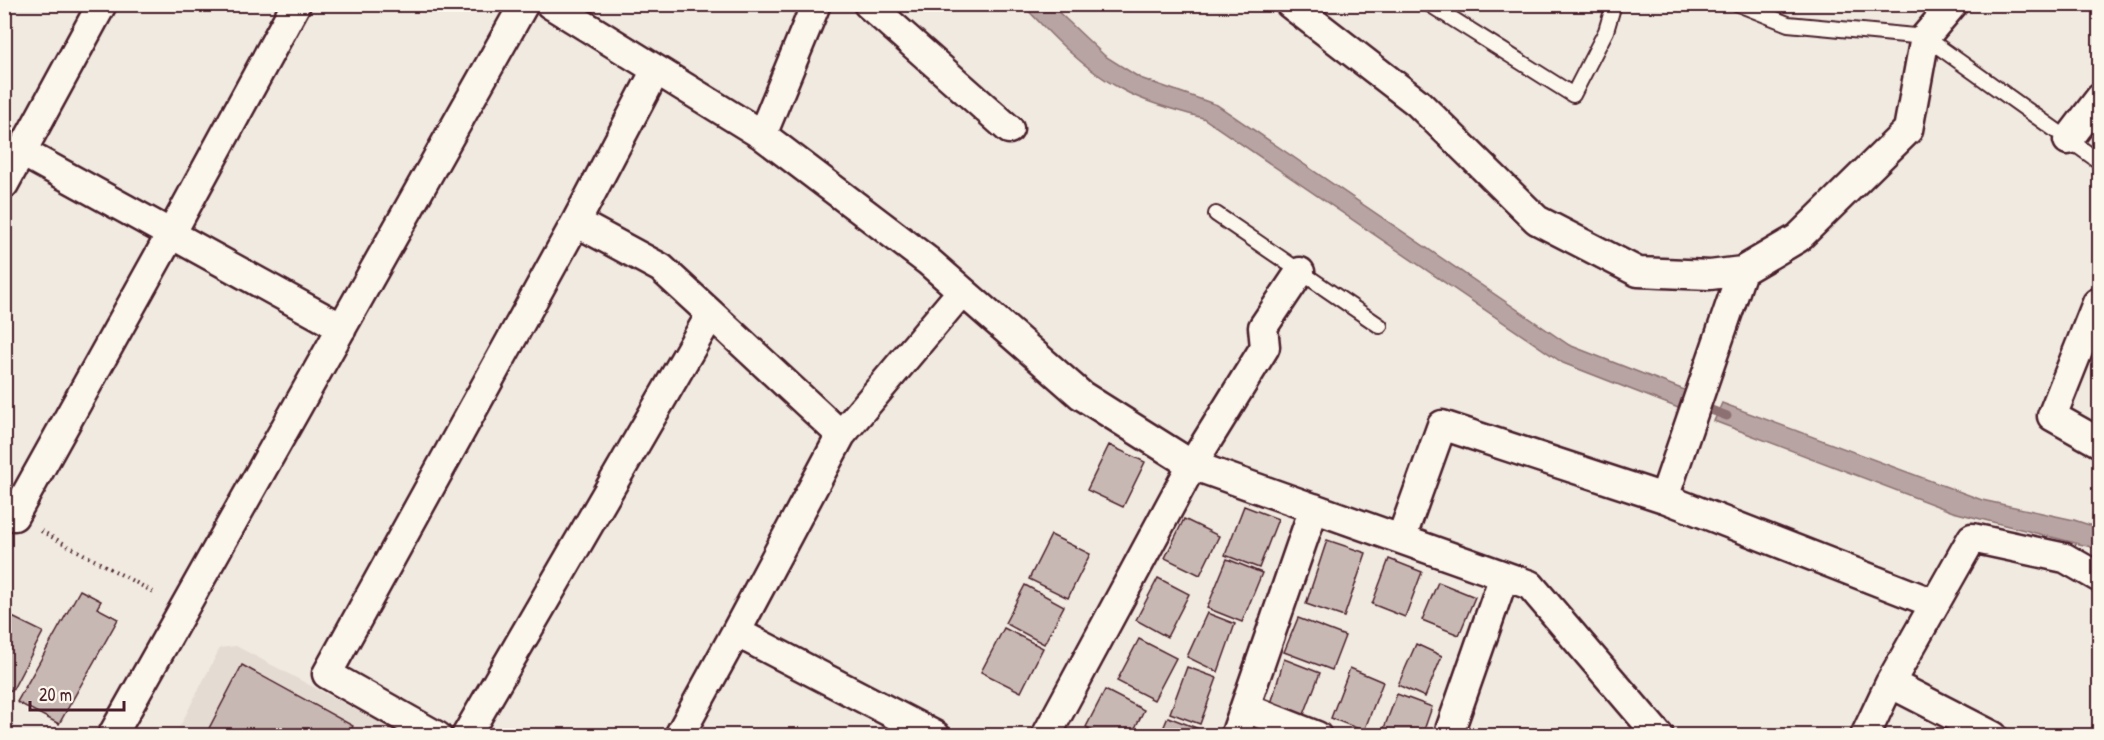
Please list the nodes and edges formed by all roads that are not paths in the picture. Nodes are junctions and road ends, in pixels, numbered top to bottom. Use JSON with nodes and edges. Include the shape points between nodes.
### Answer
{"nodes":[{"id":1,"x":102,"y":4,"type":"edge"},
{"id":2,"x":296,"y":4,"type":"edge"},
{"id":3,"x":524,"y":4,"type":"edge"},
{"id":4,"x":550,"y":4,"type":"edge"},
{"id":5,"x":816,"y":4,"type":"edge"},
{"id":6,"x":868,"y":4,"type":"edge"},
{"id":7,"x":1290,"y":4,"type":"edge"},
{"id":8,"x":1429,"y":4,"type":"edge"},
{"id":9,"x":1614,"y":4,"type":"edge"},
{"id":10,"x":1738,"y":4,"type":"edge"},
{"id":11,"x":1953,"y":4,"type":"edge"},
{"id":12,"x":1925,"y":37,"type":"junction"},
{"id":13,"x":656,"y":70,"type":"junction"},
{"id":14,"x":2100,"y":98,"type":"edge"},
{"id":15,"x":1009,"y":129,"type":"dead end"},
{"id":16,"x":762,"y":135,"type":"junction"},
{"id":17,"x":2068,"y":140,"type":"junction"},
{"id":18,"x":22,"y":152,"type":"junction"},
{"id":19,"x":2100,"y":162,"type":"edge"},
{"id":20,"x":4,"y":184,"type":"edge"},
{"id":21,"x":1216,"y":214,"type":"dead end"},
{"id":22,"x":576,"y":222,"type":"junction"},
{"id":23,"x":171,"y":234,"type":"junction"},
{"id":24,"x":1742,"y":271,"type":"junction"},
{"id":25,"x":1300,"y":272,"type":"junction"},
{"id":26,"x":963,"y":291,"type":"junction"},
{"id":27,"x":2100,"y":305,"type":"edge"},
{"id":28,"x":711,"y":314,"type":"junction"},
{"id":29,"x":1380,"y":326,"type":"dead end"},
{"id":30,"x":342,"y":328,"type":"junction"},
{"id":31,"x":841,"y":435,"type":"junction"},
{"id":32,"x":2100,"y":442,"type":"edge"},
{"id":33,"x":1192,"y":465,"type":"junction"},
{"id":34,"x":1665,"y":498,"type":"junction"},
{"id":35,"x":1314,"y":508,"type":"junction"},
{"id":36,"x":9,"y":514,"type":"edge"},
{"id":37,"x":1401,"y":539,"type":"junction"},
{"id":38,"x":1504,"y":576,"type":"junction"},
{"id":39,"x":2100,"y":578,"type":"edge"},
{"id":40,"x":1933,"y":603,"type":"junction"},
{"id":41,"x":736,"y":632,"type":"junction"},
{"id":42,"x":1890,"y":683,"type":"junction"},
{"id":43,"x":1246,"y":708,"type":"junction"},
{"id":44,"x":112,"y":735,"type":"edge"},
{"id":45,"x":437,"y":735,"type":"edge"},
{"id":46,"x":466,"y":735,"type":"edge"},
{"id":47,"x":679,"y":735,"type":"edge"},
{"id":48,"x":936,"y":735,"type":"edge"},
{"id":49,"x":1046,"y":735,"type":"edge"},
{"id":50,"x":1235,"y":735,"type":"edge"},
{"id":51,"x":1317,"y":735,"type":"edge"},
{"id":52,"x":1448,"y":735,"type":"edge"},
{"id":53,"x":1659,"y":735,"type":"edge"},
{"id":54,"x":1865,"y":735,"type":"edge"},
{"id":55,"x":1993,"y":735,"type":"edge"}],
"edges":[{"from":1,"to":18,"type":"street"},
{"from":2,"to":23,"type":"street"},
{"from":3,"to":30,"type":"street"},
{"from":4,"to":13,"type":"street"},
{"from":5,"to":16,"type":"street"},
{"from":6,"to":15,"type":"street"},
{"from":7,"to":24,"type":"street","via":[[1418,103],[1537,220],[1638,272],[1710,275]]},
{"from":8,"to":9,"type":"lane","via":[[1573,95],[1606,31]]},
{"from":10,"to":12,"type":"lane","via":[[1788,24]]},
{"from":11,"to":12,"type":"street"},
{"from":12,"to":17,"type":"lane"},
{"from":12,"to":24,"type":"street","via":[[1908,130],[1798,238]]},
{"from":13,"to":16,"type":"street"},
{"from":13,"to":22,"type":"street"},
{"from":14,"to":17,"type":"street"},
{"from":16,"to":26,"type":"street"},
{"from":17,"to":19,"type":"lane"},
{"from":18,"to":20,"type":"street"},
{"from":18,"to":23,"type":"street"},
{"from":21,"to":25,"type":"lane"},
{"from":22,"to":28,"type":"street","via":[[661,268]]},
{"from":22,"to":45,"type":"street","via":[[327,675]]},
{"from":23,"to":30,"type":"street"},
{"from":23,"to":36,"type":"street"},
{"from":24,"to":34,"type":"street"},
{"from":25,"to":29,"type":"lane"},
{"from":25,"to":33,"type":"street","via":[[1263,327],[1265,347]]},
{"from":26,"to":31,"type":"street"},
{"from":26,"to":33,"type":"street","via":[[1081,395]]},
{"from":27,"to":32,"type":"street","via":[[2097,303],[2052,416]]},
{"from":28,"to":31,"type":"street"},
{"from":28,"to":46,"type":"street"},
{"from":30,"to":44,"type":"street"},
{"from":31,"to":41,"type":"street"},
{"from":33,"to":35,"type":"street"},
{"from":33,"to":49,"type":"street"},
{"from":34,"to":37,"type":"street","via":[[1442,425]]},
{"from":34,"to":40,"type":"street"},
{"from":35,"to":37,"type":"street"},
{"from":35,"to":43,"type":"street"},
{"from":37,"to":38,"type":"street"},
{"from":38,"to":52,"type":"street"},
{"from":38,"to":53,"type":"street","via":[[1530,585]]},
{"from":39,"to":40,"type":"street","via":[[2066,558],[1972,537]]},
{"from":40,"to":42,"type":"street"},
{"from":41,"to":47,"type":"street"},
{"from":41,"to":48,"type":"street"},
{"from":42,"to":54,"type":"street"},
{"from":42,"to":55,"type":"street"},
{"from":43,"to":50,"type":"street"},
{"from":43,"to":51,"type":"street"}]}
